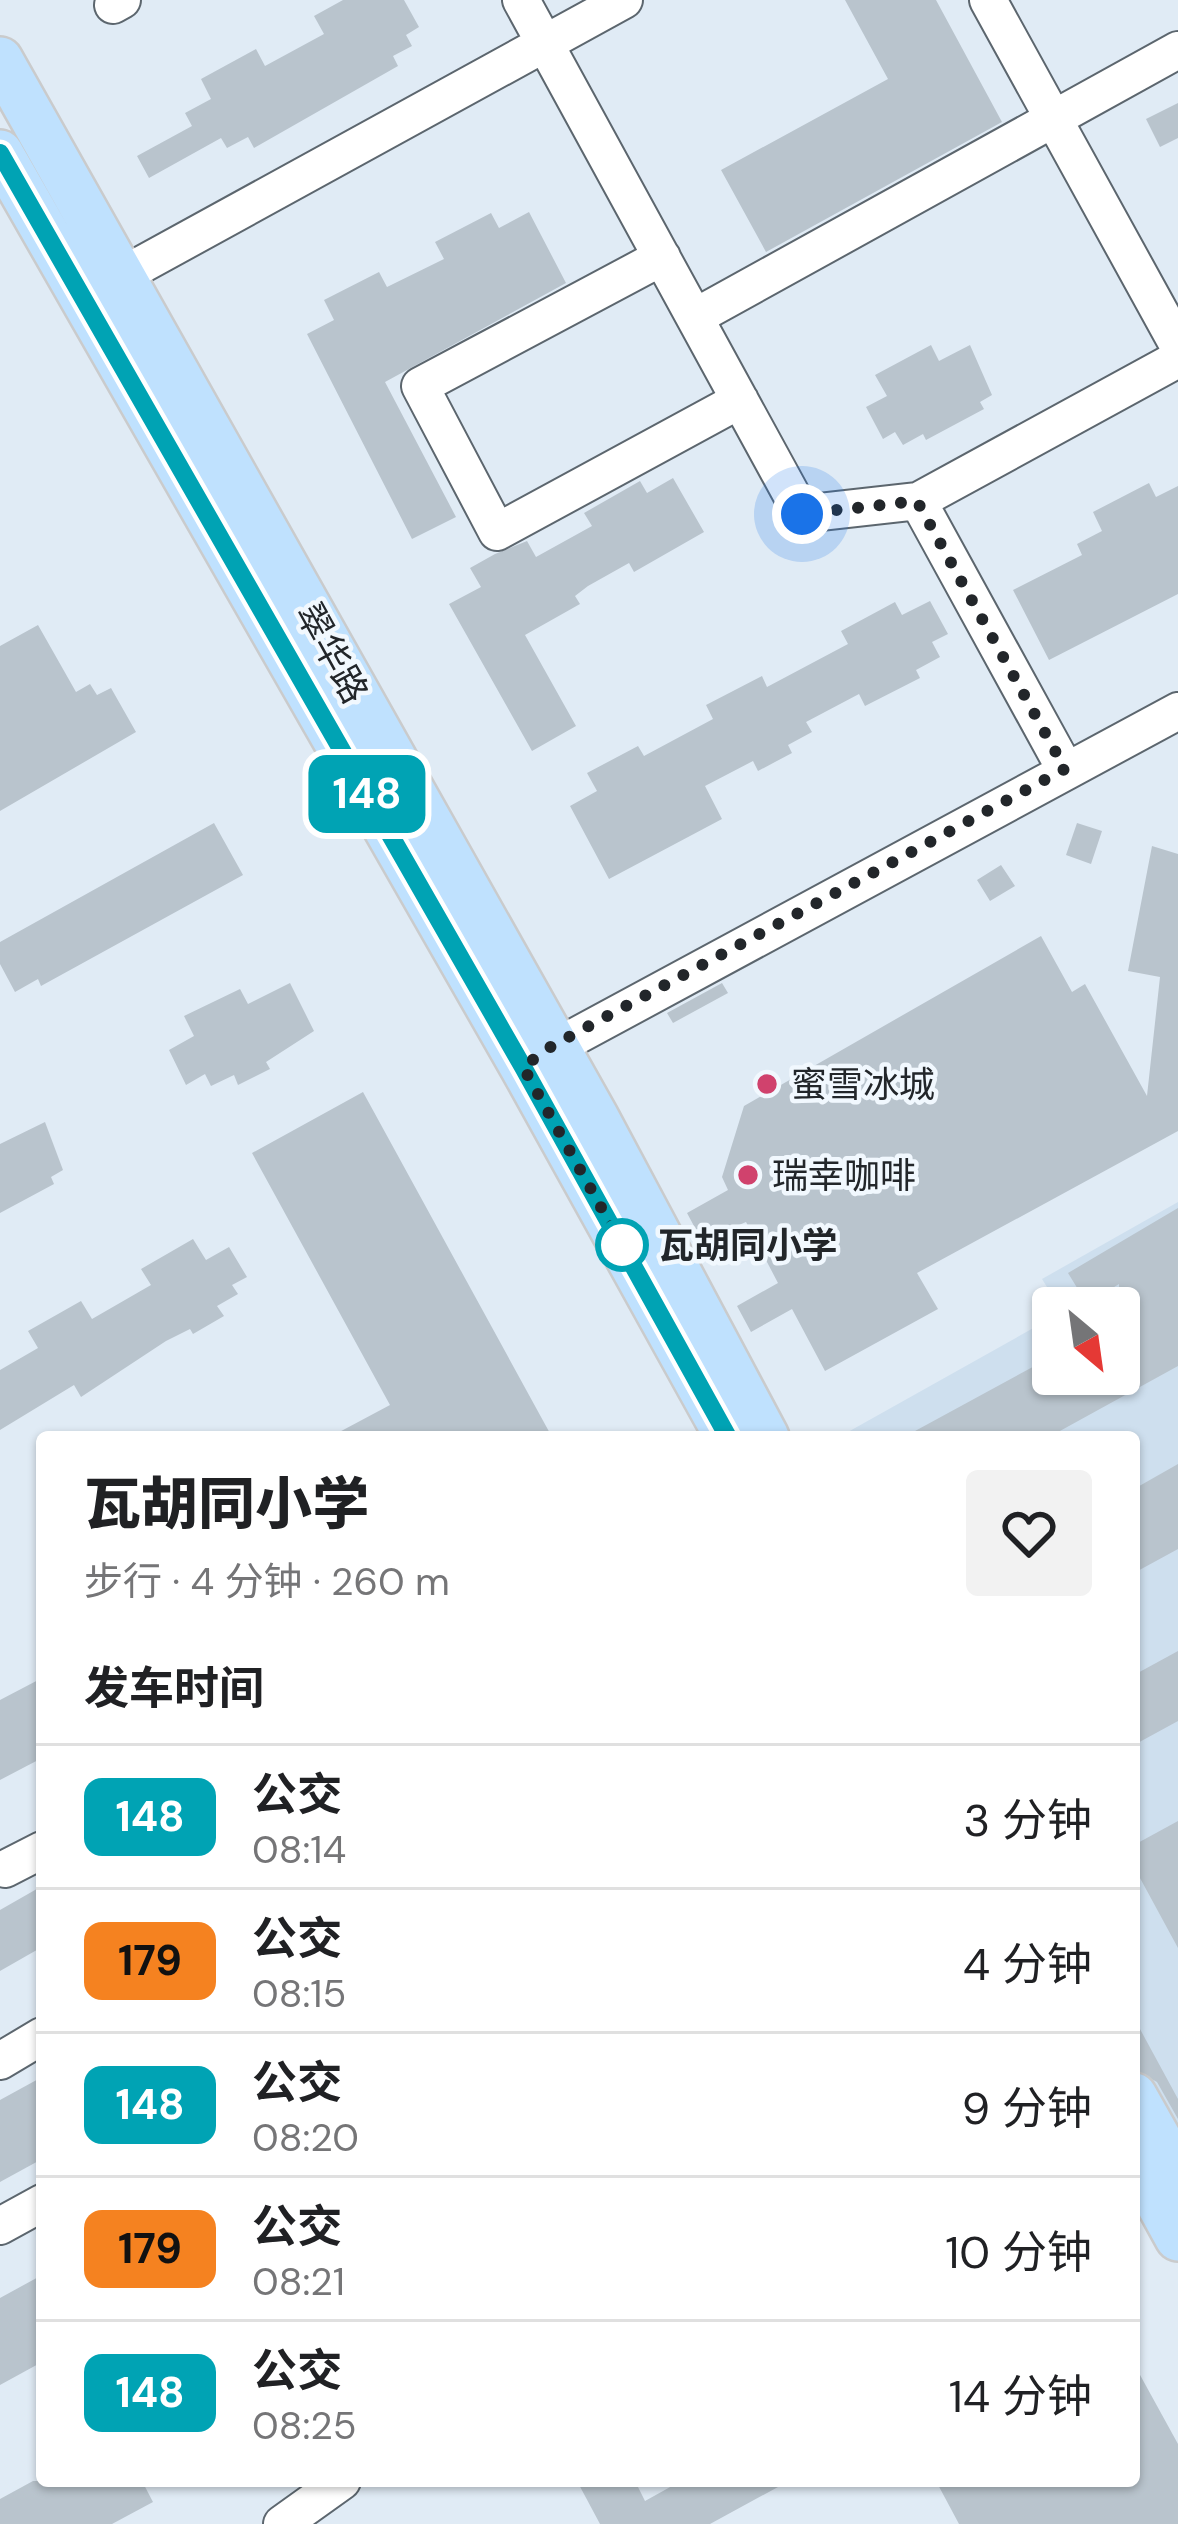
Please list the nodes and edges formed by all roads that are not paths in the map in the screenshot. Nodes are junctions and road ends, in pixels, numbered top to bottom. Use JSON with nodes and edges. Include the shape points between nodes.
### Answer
{"nodes":[{"id":1,"x":521,"y":0,"type":"edge"},
{"id":2,"x":624,"y":0,"type":"edge"},
{"id":3,"x":988,"y":0,"type":"edge"},
{"id":4,"x":545,"y":44,"type":"junction"},
{"id":5,"x":1178,"y":50,"type":"edge"},
{"id":6,"x":0,"y":60,"type":"edge"},
{"id":7,"x":1054,"y":119,"type":"junction"},
{"id":8,"x":0,"y":153,"type":"edge"},
{"id":9,"x":662,"y":257,"type":"junction"},
{"id":10,"x":121,"y":275,"type":"junction"},
{"id":11,"x":695,"y":317,"type":"junction"},
{"id":12,"x":1178,"y":345,"type":"edge"},
{"id":13,"x":1178,"y":359,"type":"edge"},
{"id":14,"x":740,"y":400,"type":"junction"},
{"id":15,"x":917,"y":501,"type":"junction"},
{"id":16,"x":1178,"y":711,"type":"edge"},
{"id":17,"x":1065,"y":769,"type":"junction"},
{"id":18,"x":537,"y":1056,"type":"junction"},
{"id":19,"x":725,"y":1431,"type":"edge"},
{"id":20,"x":762,"y":1431,"type":"edge"},
{"id":21,"x":36,"y":1853,"type":"edge"},
{"id":22,"x":5,"y":1869,"type":"dead end"},
{"id":23,"x":36,"y":2040,"type":"edge"},
{"id":24,"x":0,"y":2061,"type":"edge"},
{"id":25,"x":1140,"y":2107,"type":"edge"},
{"id":26,"x":1140,"y":2169,"type":"edge"},
{"id":27,"x":1178,"y":2174,"type":"edge"},
{"id":28,"x":36,"y":2206,"type":"edge"},
{"id":29,"x":0,"y":2226,"type":"edge"},
{"id":30,"x":1178,"y":2237,"type":"edge"},
{"id":31,"x":323,"y":2487,"type":"edge"},
{"id":32,"x":282,"y":2524,"type":"edge"}],
"edges":[{"from":1,"to":4,"type":"street"},
{"from":2,"to":4,"type":"street"},
{"from":3,"to":7,"type":"street"},
{"from":4,"to":9,"type":"street"},
{"from":4,"to":10,"type":"street"},
{"from":5,"to":7,"type":"street"},
{"from":6,"to":10,"type":"main road","name":"翠华路"},
{"from":7,"to":11,"type":"street"},
{"from":7,"to":12,"type":"street"},
{"from":8,"to":18,"type":"main road","name":"翠华路"},
{"from":9,"to":11,"type":"street"},
{"from":9,"to":14,"type":"street","via":[[420,386],[497,532]]},
{"from":10,"to":18,"type":"main road","name":"翠华路"},
{"from":11,"to":14,"type":"street"},
{"from":13,"to":15,"type":"street"},
{"from":14,"to":15,"type":"street","via":[[802,514]]},
{"from":15,"to":17,"type":"street"},
{"from":16,"to":17,"type":"street"},
{"from":17,"to":18,"type":"street"},
{"from":18,"to":19,"type":"main road","name":"翠华路"},
{"from":18,"to":20,"type":"main road","name":"翠华路"},
{"from":21,"to":22,"type":"street"},
{"from":23,"to":24,"type":"street"},
{"from":25,"to":27,"type":"main road"},
{"from":26,"to":30,"type":"main road"},
{"from":28,"to":29,"type":"street"},
{"from":31,"to":32,"type":"street"}]}
